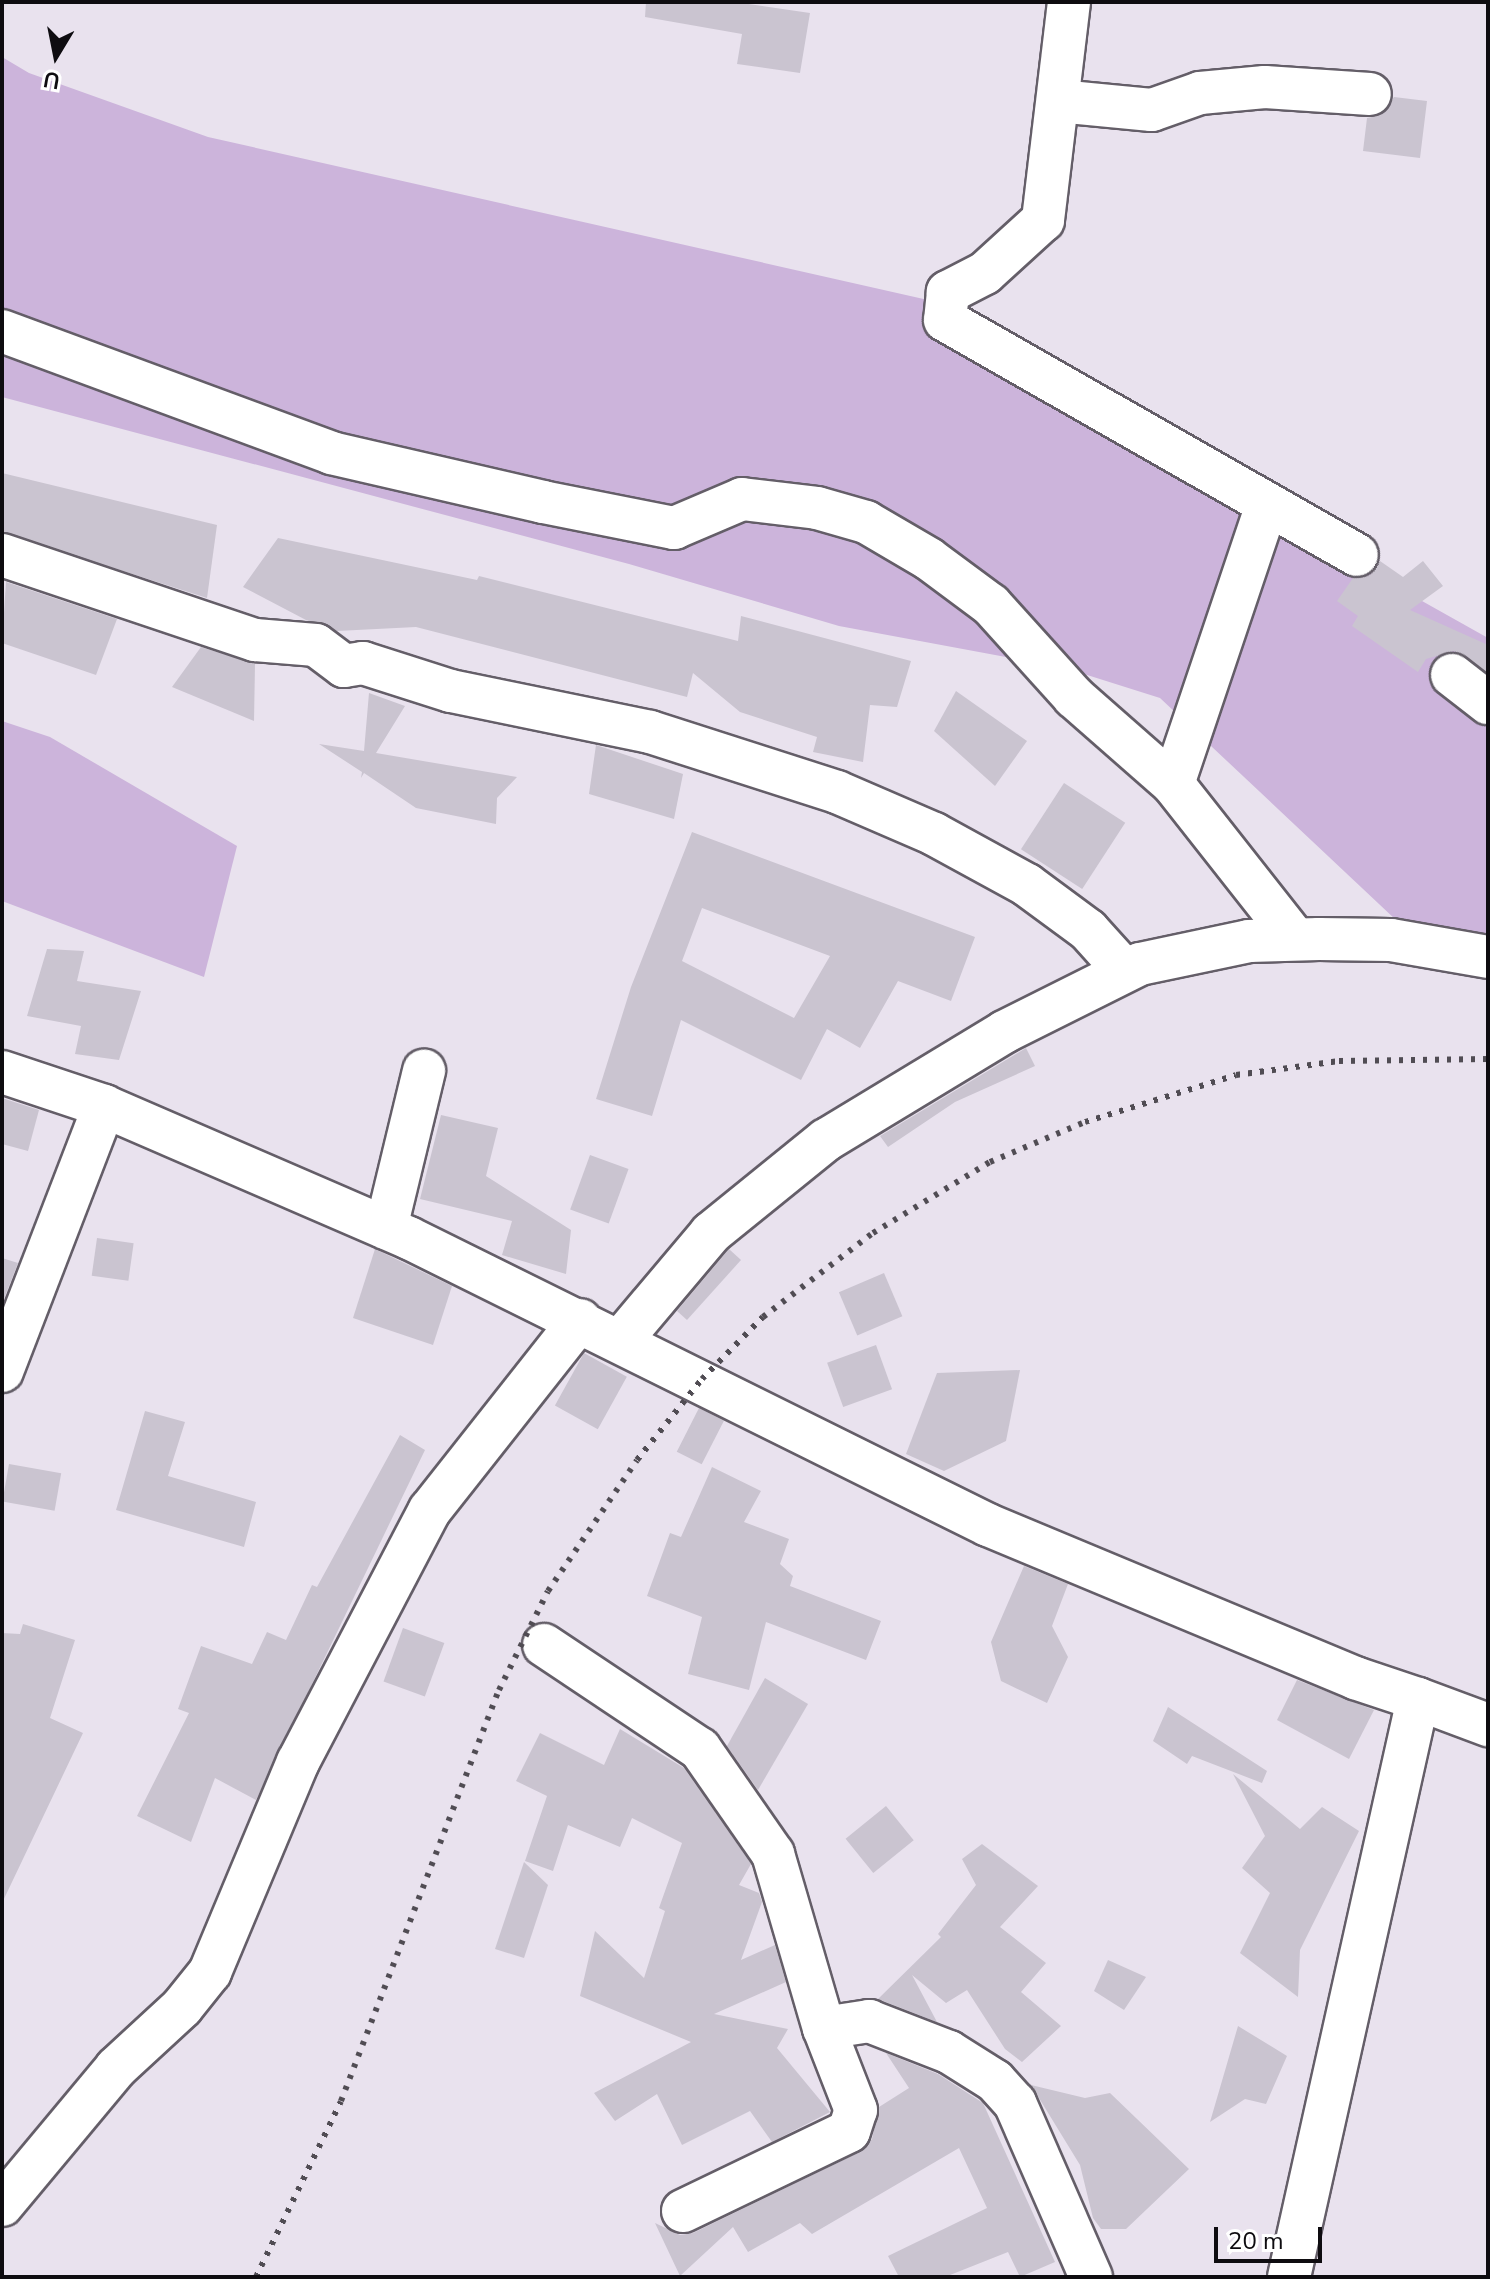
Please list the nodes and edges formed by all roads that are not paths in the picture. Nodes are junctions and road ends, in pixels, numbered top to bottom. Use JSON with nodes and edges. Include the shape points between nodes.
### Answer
{"nodes":[{"id":1,"x":1069,"y":2,"type":"edge"},
{"id":2,"x":1370,"y":94,"type":"dead end"},
{"id":3,"x":1058,"y":101,"type":"junction"},
{"id":4,"x":2,"y":331,"type":"edge"},
{"id":5,"x":1267,"y":504,"type":"junction"},
{"id":6,"x":2,"y":555,"type":"edge"},
{"id":7,"x":1357,"y":555,"type":"dead end"},
{"id":8,"x":1452,"y":675,"type":"dead end"},
{"id":9,"x":1488,"y":703,"type":"edge"},
{"id":10,"x":1173,"y":784,"type":"junction"},
{"id":11,"x":1295,"y":939,"type":"junction"},
{"id":12,"x":1488,"y":957,"type":"edge"},
{"id":13,"x":1125,"y":971,"type":"junction"},
{"id":14,"x":424,"y":1071,"type":"dead end"},
{"id":15,"x":2,"y":1072,"type":"edge"},
{"id":16,"x":104,"y":1106,"type":"junction"},
{"id":17,"x":386,"y":1228,"type":"junction"},
{"id":18,"x":580,"y":1320,"type":"junction"},
{"id":19,"x":621,"y":1340,"type":"junction"},
{"id":20,"x":2,"y":1371,"type":"edge"},
{"id":21,"x":544,"y":1645,"type":"dead end"},
{"id":22,"x":1418,"y":1699,"type":"junction"},
{"id":23,"x":1488,"y":1725,"type":"edge"},
{"id":24,"x":824,"y":2028,"type":"junction"},
{"id":25,"x":2,"y":2205,"type":"edge"},
{"id":26,"x":683,"y":2211,"type":"dead end"},
{"id":27,"x":1091,"y":2277,"type":"edge"},
{"id":28,"x":1289,"y":2277,"type":"edge"}],
"edges":[{"from":1,"to":3,"type":"street"},
{"from":2,"to":3,"type":"street","via":[[1265,87],[1200,93],[1152,110]]},
{"from":3,"to":5,"type":"street","via":[[1043,220],[985,273],[948,292],[945,320]]},
{"from":4,"to":10,"type":"street","via":[[331,453],[543,502],[674,528],[742,499],[817,508],[866,522],[929,559],[991,605],[1074,697]]},
{"from":5,"to":7,"type":"street"},
{"from":5,"to":10,"type":"street"},
{"from":6,"to":13,"type":"street","via":[[255,640],[316,645],[344,666],[363,663],[451,691],[650,732],[837,792],[934,834],[1027,885],[1088,930]]},
{"from":8,"to":9,"type":"street"},
{"from":10,"to":11,"type":"street"},
{"from":11,"to":12,"type":"street","via":[[1391,940]]},
{"from":11,"to":13,"type":"street","via":[[1249,941]]},
{"from":13,"to":19,"type":"street","via":[[1004,1032],[826,1140],[711,1233]]},
{"from":14,"to":17,"type":"street"},
{"from":15,"to":16,"type":"street"},
{"from":16,"to":17,"type":"street"},
{"from":16,"to":20,"type":"street"},
{"from":17,"to":18,"type":"street"},
{"from":18,"to":19,"type":"street"},
{"from":18,"to":25,"type":"street","via":[[430,1510],[298,1762],[210,1972],[182,2007],[116,2068]]},
{"from":19,"to":22,"type":"street","via":[[988,1525],[1355,1678]]},
{"from":21,"to":24,"type":"street","via":[[700,1749],[773,1854]]},
{"from":22,"to":23,"type":"street"},
{"from":22,"to":28,"type":"street"},
{"from":24,"to":26,"type":"street","via":[[856,2110],[849,2131]]},
{"from":24,"to":27,"type":"street","via":[[855,2020],[895,2028],[949,2052],[995,2081],[1026,2120]]}]}
